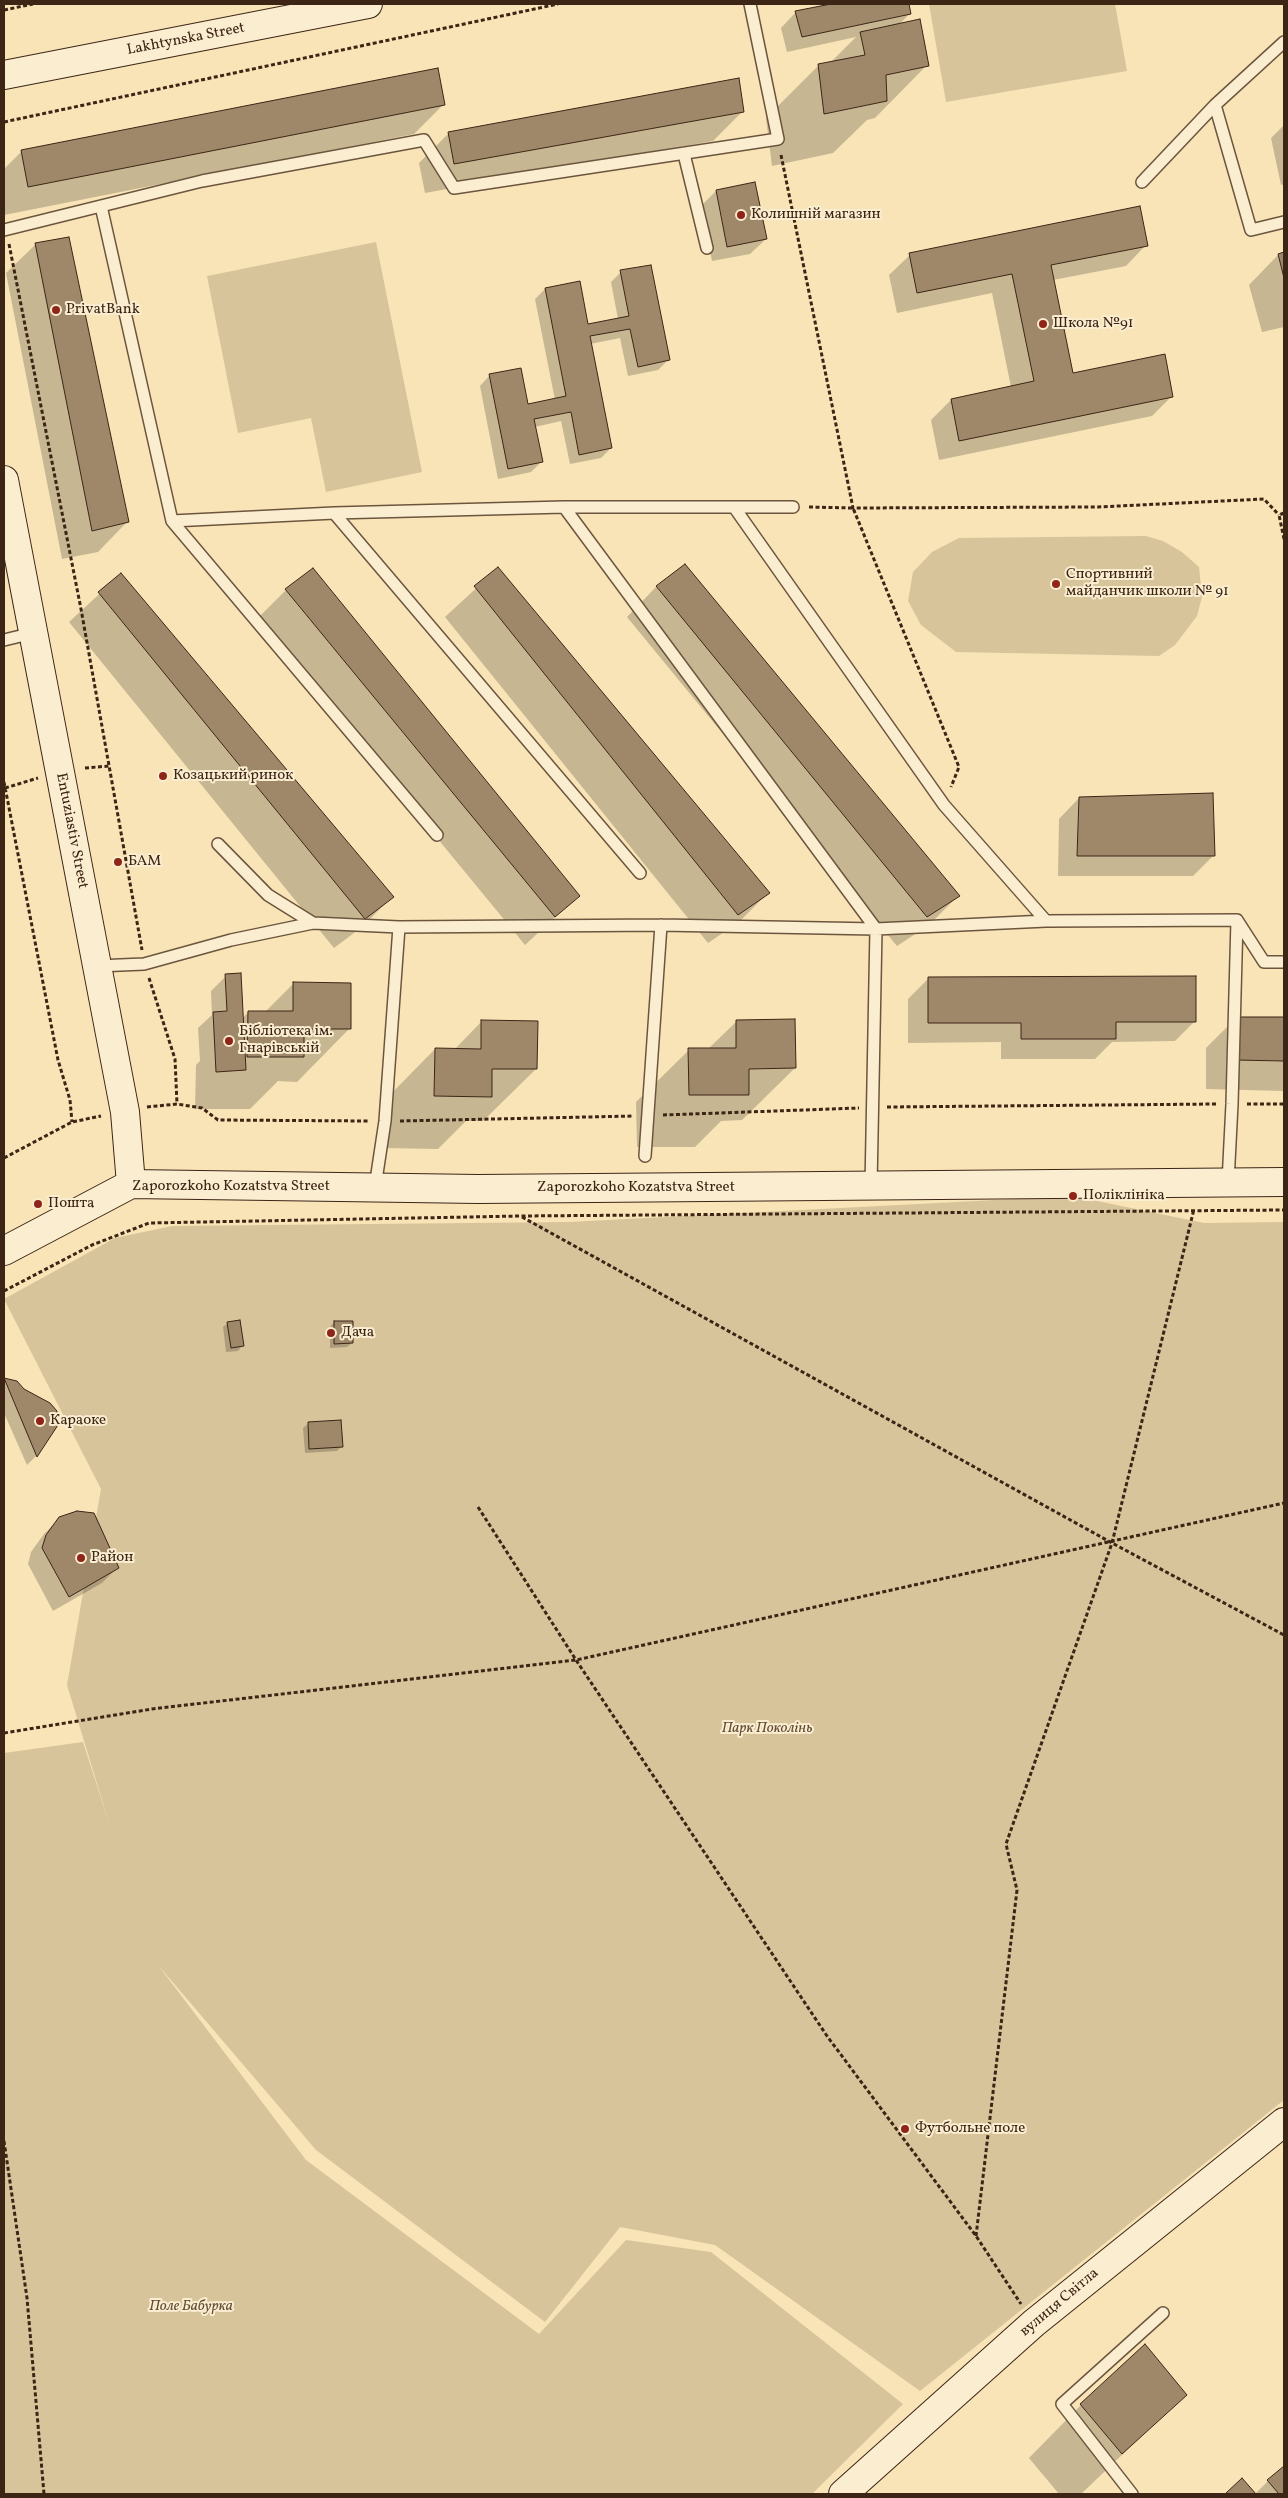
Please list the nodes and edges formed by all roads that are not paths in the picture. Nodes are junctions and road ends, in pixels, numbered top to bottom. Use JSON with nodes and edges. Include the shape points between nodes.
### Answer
{"nodes":[{"id":1,"x":368,"y":4,"type":"edge"},
{"id":2,"x":750,"y":4,"type":"edge"},
{"id":3,"x":1284,"y":42,"type":"edge"},
{"id":4,"x":4,"y":75,"type":"edge"},
{"id":5,"x":1216,"y":105,"type":"junction"},
{"id":6,"x":684,"y":154,"type":"junction"},
{"id":7,"x":1142,"y":182,"type":"dead end"},
{"id":8,"x":101,"y":206,"type":"junction"},
{"id":9,"x":1284,"y":222,"type":"edge"},
{"id":10,"x":5,"y":230,"type":"edge"},
{"id":11,"x":707,"y":248,"type":"dead end"},
{"id":12,"x":4,"y":480,"type":"edge"},
{"id":13,"x":564,"y":507,"type":"junction"},
{"id":14,"x":734,"y":507,"type":"junction"},
{"id":15,"x":793,"y":507,"type":"road end"},
{"id":16,"x":334,"y":513,"type":"junction"},
{"id":17,"x":172,"y":521,"type":"junction"},
{"id":18,"x":33,"y":633,"type":"junction"},
{"id":19,"x":4,"y":640,"type":"edge"},
{"id":20,"x":437,"y":835,"type":"dead end"},
{"id":21,"x":218,"y":844,"type":"dead end"},
{"id":22,"x":640,"y":873,"type":"dead end"},
{"id":23,"x":1237,"y":920,"type":"junction"},
{"id":24,"x":1046,"y":921,"type":"junction"},
{"id":25,"x":313,"y":924,"type":"junction"},
{"id":26,"x":662,"y":925,"type":"junction"},
{"id":27,"x":399,"y":927,"type":"junction"},
{"id":28,"x":876,"y":929,"type":"junction"},
{"id":29,"x":1284,"y":962,"type":"edge"},
{"id":30,"x":97,"y":966,"type":"junction"},
{"id":31,"x":645,"y":1156,"type":"dead end"},
{"id":32,"x":1228,"y":1182,"type":"junction"},
{"id":33,"x":1284,"y":1182,"type":"edge"},
{"id":34,"x":131,"y":1184,"type":"junction"},
{"id":35,"x":375,"y":1187,"type":"junction"},
{"id":36,"x":871,"y":1187,"type":"junction"},
{"id":37,"x":4,"y":1251,"type":"edge"},
{"id":38,"x":1284,"y":2122,"type":"edge"},
{"id":39,"x":1163,"y":2313,"type":"dead end"},
{"id":40,"x":843,"y":2494,"type":"edge"},
{"id":41,"x":1132,"y":2494,"type":"edge"}],
"edges":[{"from":1,"to":4,"type":"street","name":"Lakhtynska Street"},
{"from":2,"to":6,"type":"lane","via":[[778,139]]},
{"from":3,"to":5,"type":"lane"},
{"from":5,"to":7,"type":"lane"},
{"from":5,"to":9,"type":"lane","via":[[1251,230]]},
{"from":6,"to":8,"type":"lane","via":[[454,188],[424,140],[202,181]]},
{"from":6,"to":11,"type":"lane"},
{"from":8,"to":10,"type":"lane"},
{"from":8,"to":17,"type":"lane"},
{"from":12,"to":18,"type":"street","name":"Entuziastiv Street"},
{"from":13,"to":14,"type":"lane"},
{"from":13,"to":16,"type":"lane"},
{"from":13,"to":28,"type":"lane"},
{"from":14,"to":15,"type":"lane"},
{"from":14,"to":24,"type":"lane","via":[[944,805]]},
{"from":16,"to":17,"type":"lane"},
{"from":16,"to":22,"type":"lane"},
{"from":17,"to":20,"type":"lane"},
{"from":18,"to":19,"type":"lane"},
{"from":18,"to":30,"type":"street","name":"Entuziastiv Street"},
{"from":21,"to":25,"type":"lane","via":[[268,895]]},
{"from":23,"to":24,"type":"lane"},
{"from":23,"to":29,"type":"lane","via":[[1264,962]]},
{"from":23,"to":32,"type":"lane"},
{"from":24,"to":28,"type":"lane"},
{"from":25,"to":27,"type":"lane"},
{"from":25,"to":30,"type":"lane","via":[[231,940],[144,964]]},
{"from":26,"to":27,"type":"lane"},
{"from":26,"to":28,"type":"lane"},
{"from":26,"to":31,"type":"lane"},
{"from":27,"to":35,"type":"lane","via":[[385,1121]]},
{"from":28,"to":36,"type":"lane"},
{"from":30,"to":34,"type":"street","name":"Entuziastiv Street","via":[[125,1112]]},
{"from":32,"to":33,"type":"street","name":"Zaporozkoho Kozatstva Street"},
{"from":32,"to":36,"type":"street","name":"Zaporozkoho Kozatstva Street"},
{"from":34,"to":35,"type":"street","name":"Zaporozkoho Kozatstva Street"},
{"from":34,"to":37,"type":"street","name":"Zaporozkoho Kozatstva Street"},
{"from":35,"to":36,"type":"street","name":"Zaporozkoho Kozatstva Street"},
{"from":38,"to":40,"type":"street","name":"вулиця Світла","via":[[1034,2323]]},
{"from":39,"to":41,"type":"lane","via":[[1062,2404]]}]}
